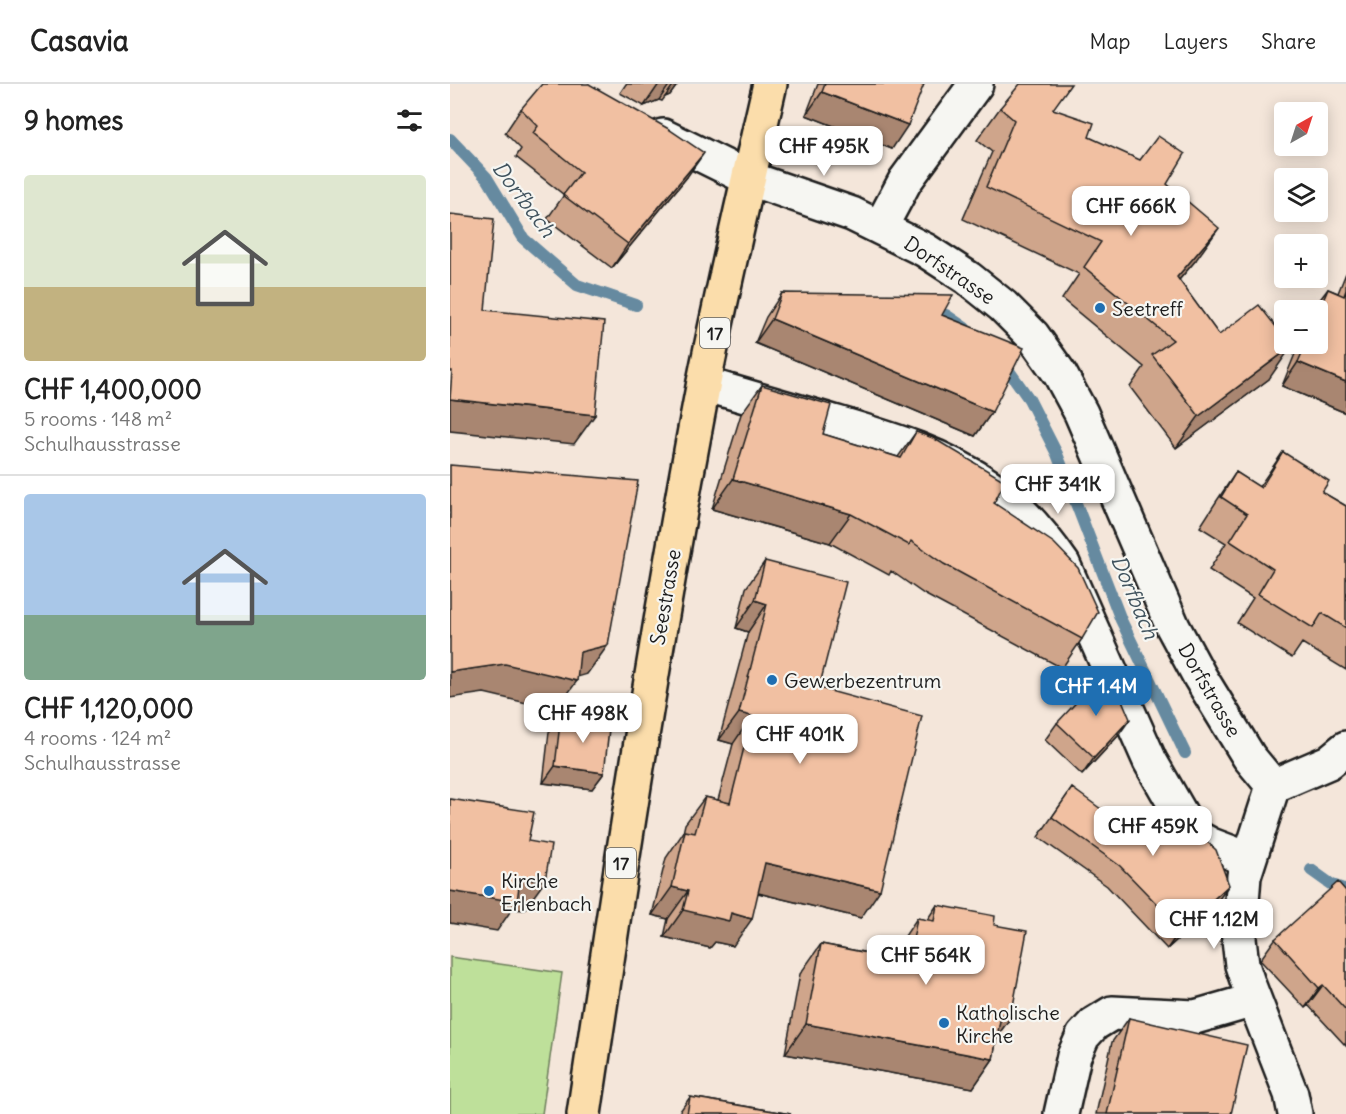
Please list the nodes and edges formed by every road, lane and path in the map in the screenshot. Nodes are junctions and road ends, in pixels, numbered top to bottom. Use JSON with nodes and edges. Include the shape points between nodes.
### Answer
{"nodes":[{"id":1,"x":770,"y":84,"type":"edge"},
{"id":2,"x":976,"y":84,"type":"edge"},
{"id":3,"x":637,"y":123,"type":"edge"},
{"id":4,"x":748,"y":178,"type":"junction"},
{"id":5,"x":881,"y":226,"type":"junction"},
{"id":6,"x":704,"y":384,"type":"junction"},
{"id":7,"x":1346,"y":748,"type":"edge"},
{"id":8,"x":1273,"y":786,"type":"junction"},
{"id":9,"x":1248,"y":858,"type":"junction"},
{"id":10,"x":1254,"y":1000,"type":"junction"},
{"id":11,"x":584,"y":1114,"type":"edge"},
{"id":12,"x":1061,"y":1114,"type":"edge"},
{"id":13,"x":1295,"y":1114,"type":"edge"}],
"edges":[{"from":1,"to":4,"type":"main road","name":"Seestrasse","number":"17"},
{"from":2,"to":5,"type":"street","via":[[904,181]]},
{"from":3,"to":4,"type":"street","name":"Dorfstrasse"},
{"from":4,"to":5,"type":"street","name":"Dorfstrasse"},
{"from":4,"to":6,"type":"main road","name":"Seestrasse","number":"17"},
{"from":5,"to":8,"type":"street","name":"Dorfstrasse","via":[[925,250],[994,299],[1033,336],[1060,374],[1086,424],[1173,627],[1249,756]]},
{"from":6,"to":9,"type":"street","via":[[895,440],[961,468],[1025,516],[1063,564],[1150,761],[1188,827],[1211,845]]},
{"from":6,"to":11,"type":"main road","name":"Seestrasse","number":"17","via":[[633,785]]},
{"from":7,"to":8,"type":"street","via":[[1329,762]]},
{"from":8,"to":9,"type":"street"},
{"from":9,"to":10,"type":"street","via":[[1239,939],[1242,965]]},
{"from":10,"to":12,"type":"street","via":[[1195,1017],[1112,1013],[1083,1036],[1074,1056]]},
{"from":10,"to":13,"type":"street"}]}
